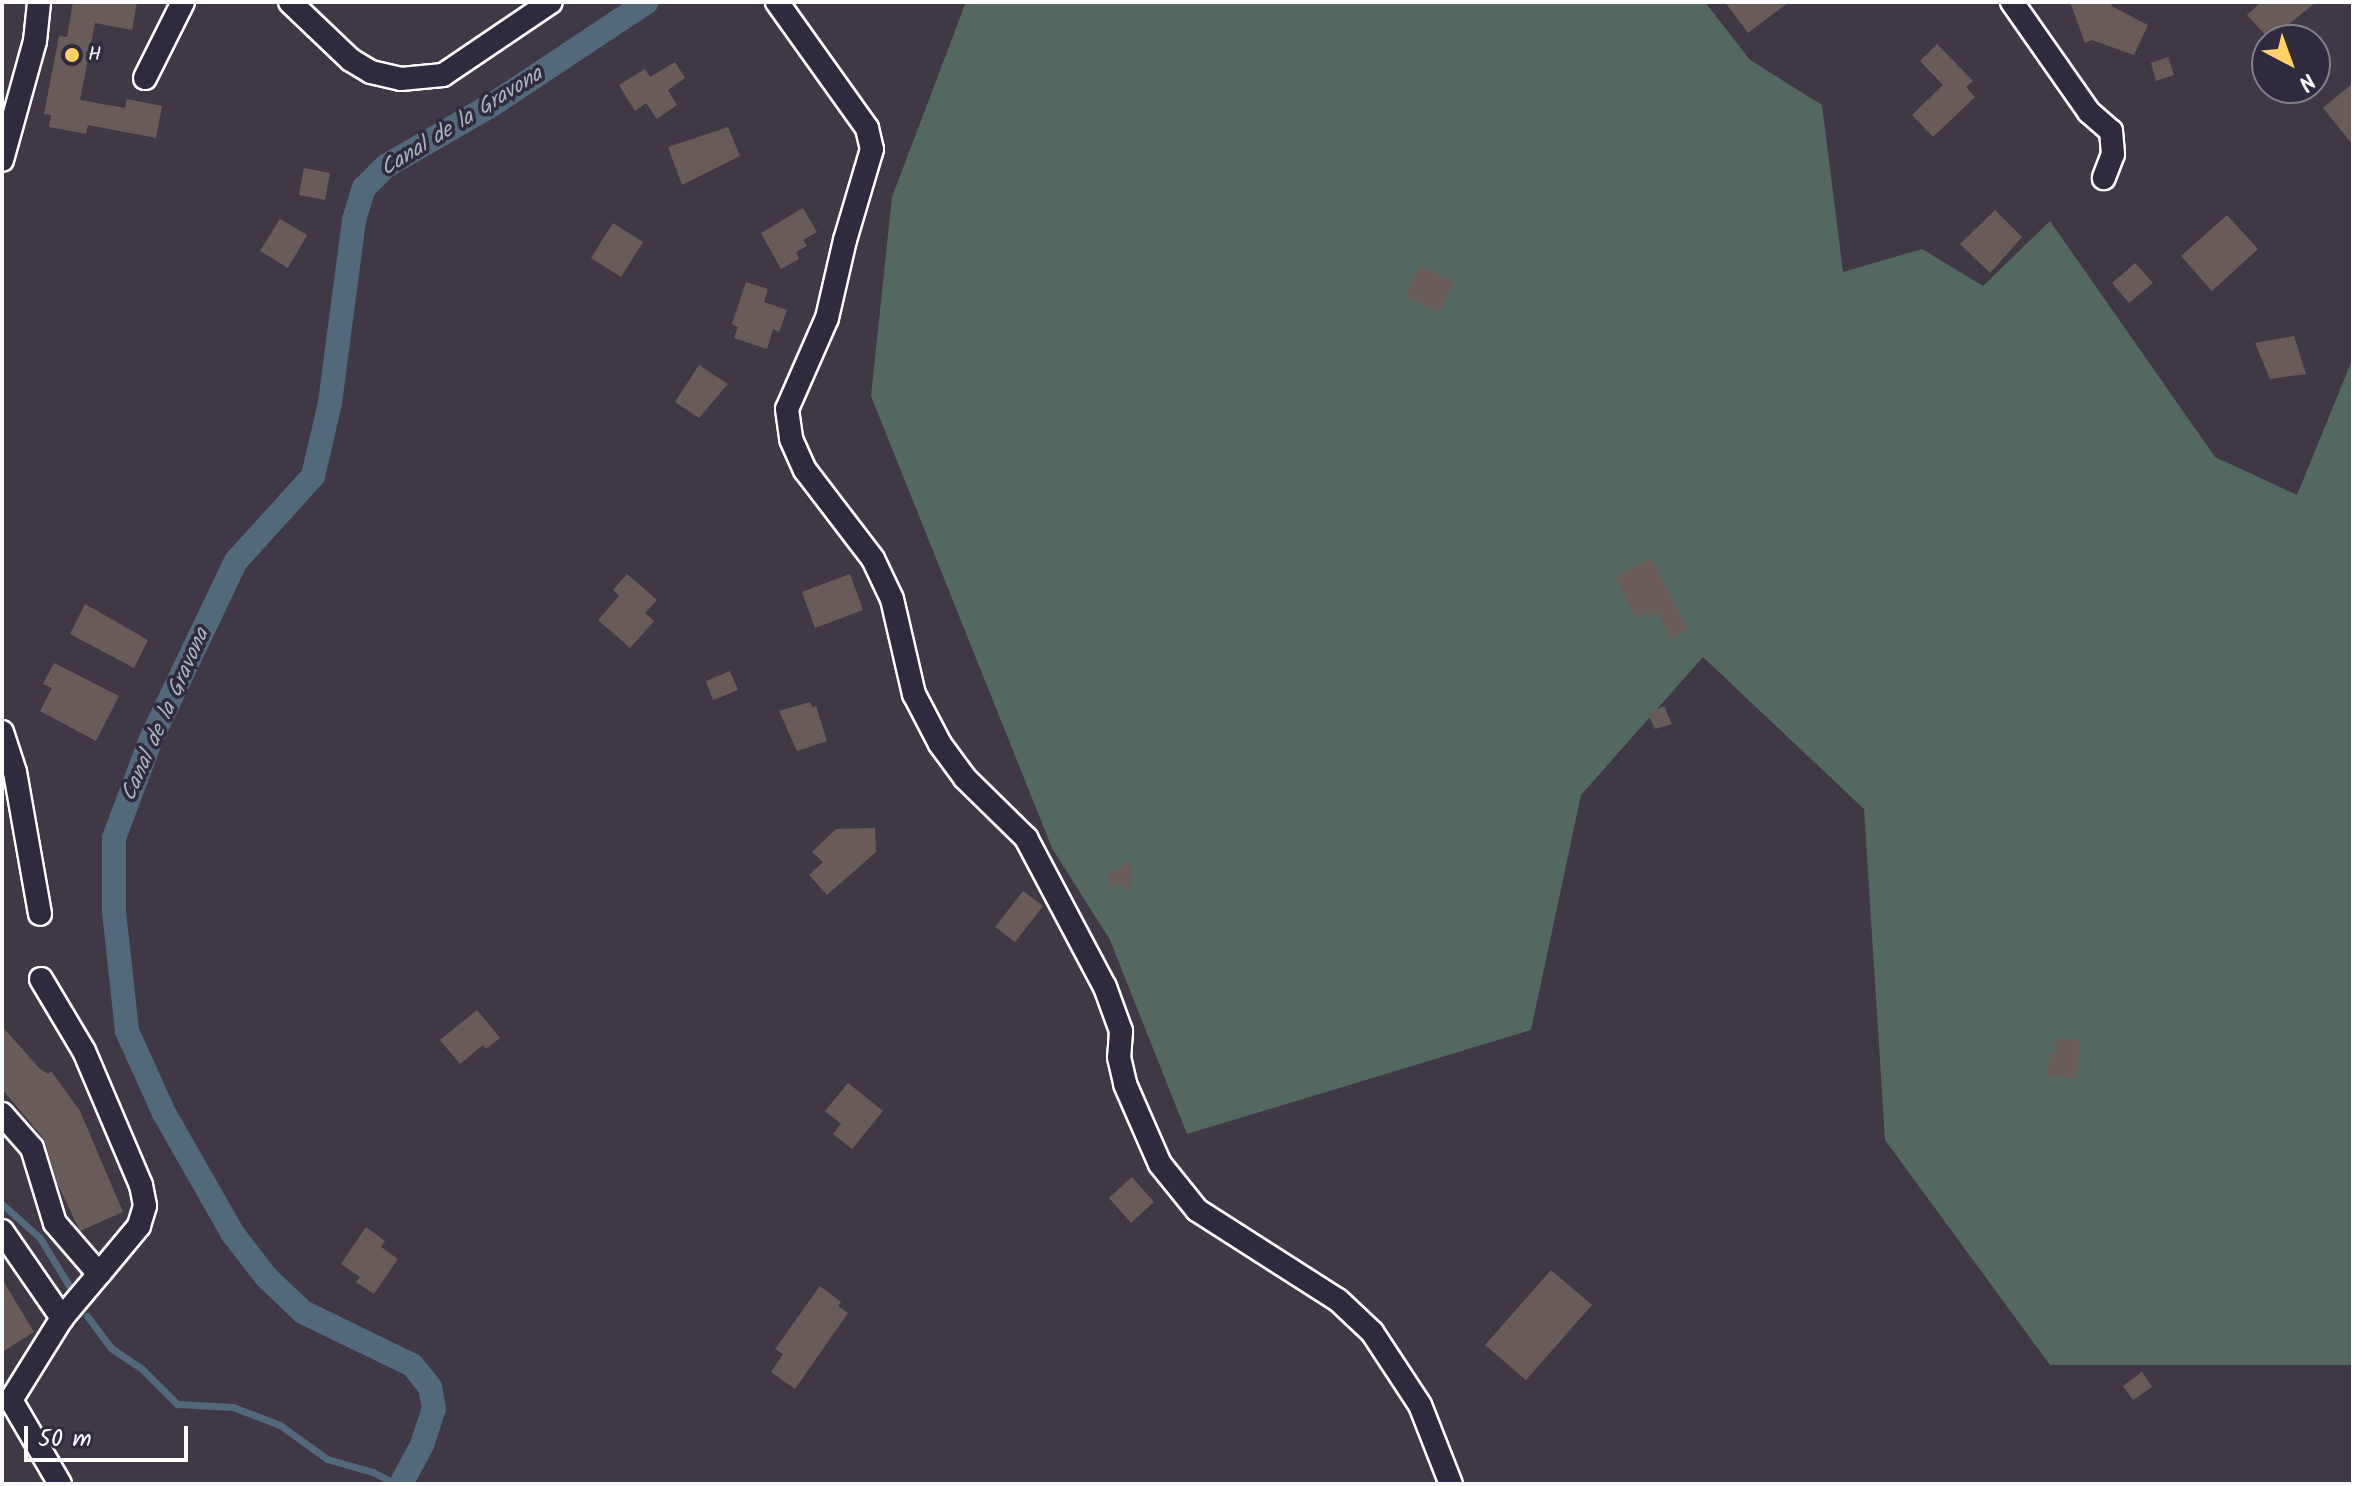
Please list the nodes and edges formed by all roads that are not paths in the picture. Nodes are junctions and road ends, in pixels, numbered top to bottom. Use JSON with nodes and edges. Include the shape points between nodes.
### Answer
{"nodes":[{"id":1,"x":39,"y":2,"type":"edge"},
{"id":2,"x":183,"y":2,"type":"edge"},
{"id":3,"x":290,"y":2,"type":"edge"},
{"id":4,"x":551,"y":2,"type":"edge"},
{"id":5,"x":777,"y":2,"type":"edge"},
{"id":6,"x":2012,"y":2,"type":"edge"},
{"id":7,"x":145,"y":78,"type":"dead end"},
{"id":8,"x":2,"y":160,"type":"edge"},
{"id":9,"x":2104,"y":178,"type":"dead end"},
{"id":10,"x":2,"y":732,"type":"edge"},
{"id":11,"x":40,"y":914,"type":"dead end"},
{"id":12,"x":41,"y":979,"type":"dead end"},
{"id":13,"x":2,"y":1114,"type":"edge"},
{"id":14,"x":2,"y":1231,"type":"edge"},
{"id":15,"x":99,"y":1274,"type":"junction"},
{"id":16,"x":62,"y":1318,"type":"junction"},
{"id":17,"x":60,"y":1484,"type":"edge"},
{"id":18,"x":1451,"y":1484,"type":"edge"}],
"edges":[{"from":1,"to":8,"type":"street","via":[[35,41]]},
{"from":2,"to":7,"type":"street"},
{"from":3,"to":4,"type":"street","via":[[351,60],[371,72],[401,79],[443,75]]},
{"from":5,"to":18,"type":"street","via":[[867,128],[872,149],[827,318],[787,409],[791,439],[805,470],[873,559],[892,599],[914,694],[940,744],[965,778],[1026,838],[1105,987],[1121,1031],[1125,1084],[1160,1164],[1197,1210],[1338,1300],[1372,1332],[1420,1405]]},
{"from":6,"to":9,"type":"street","via":[[2089,112],[2111,131],[2113,154]]},
{"from":10,"to":11,"type":"street","via":[[15,772]]},
{"from":12,"to":15,"type":"street","via":[[84,1051],[141,1185],[145,1206],[139,1226]]},
{"from":13,"to":15,"type":"street","via":[[32,1148],[55,1223]]},
{"from":14,"to":16,"type":"street"},
{"from":15,"to":16,"type":"street"},
{"from":16,"to":17,"type":"street","via":[[11,1400]]}]}
